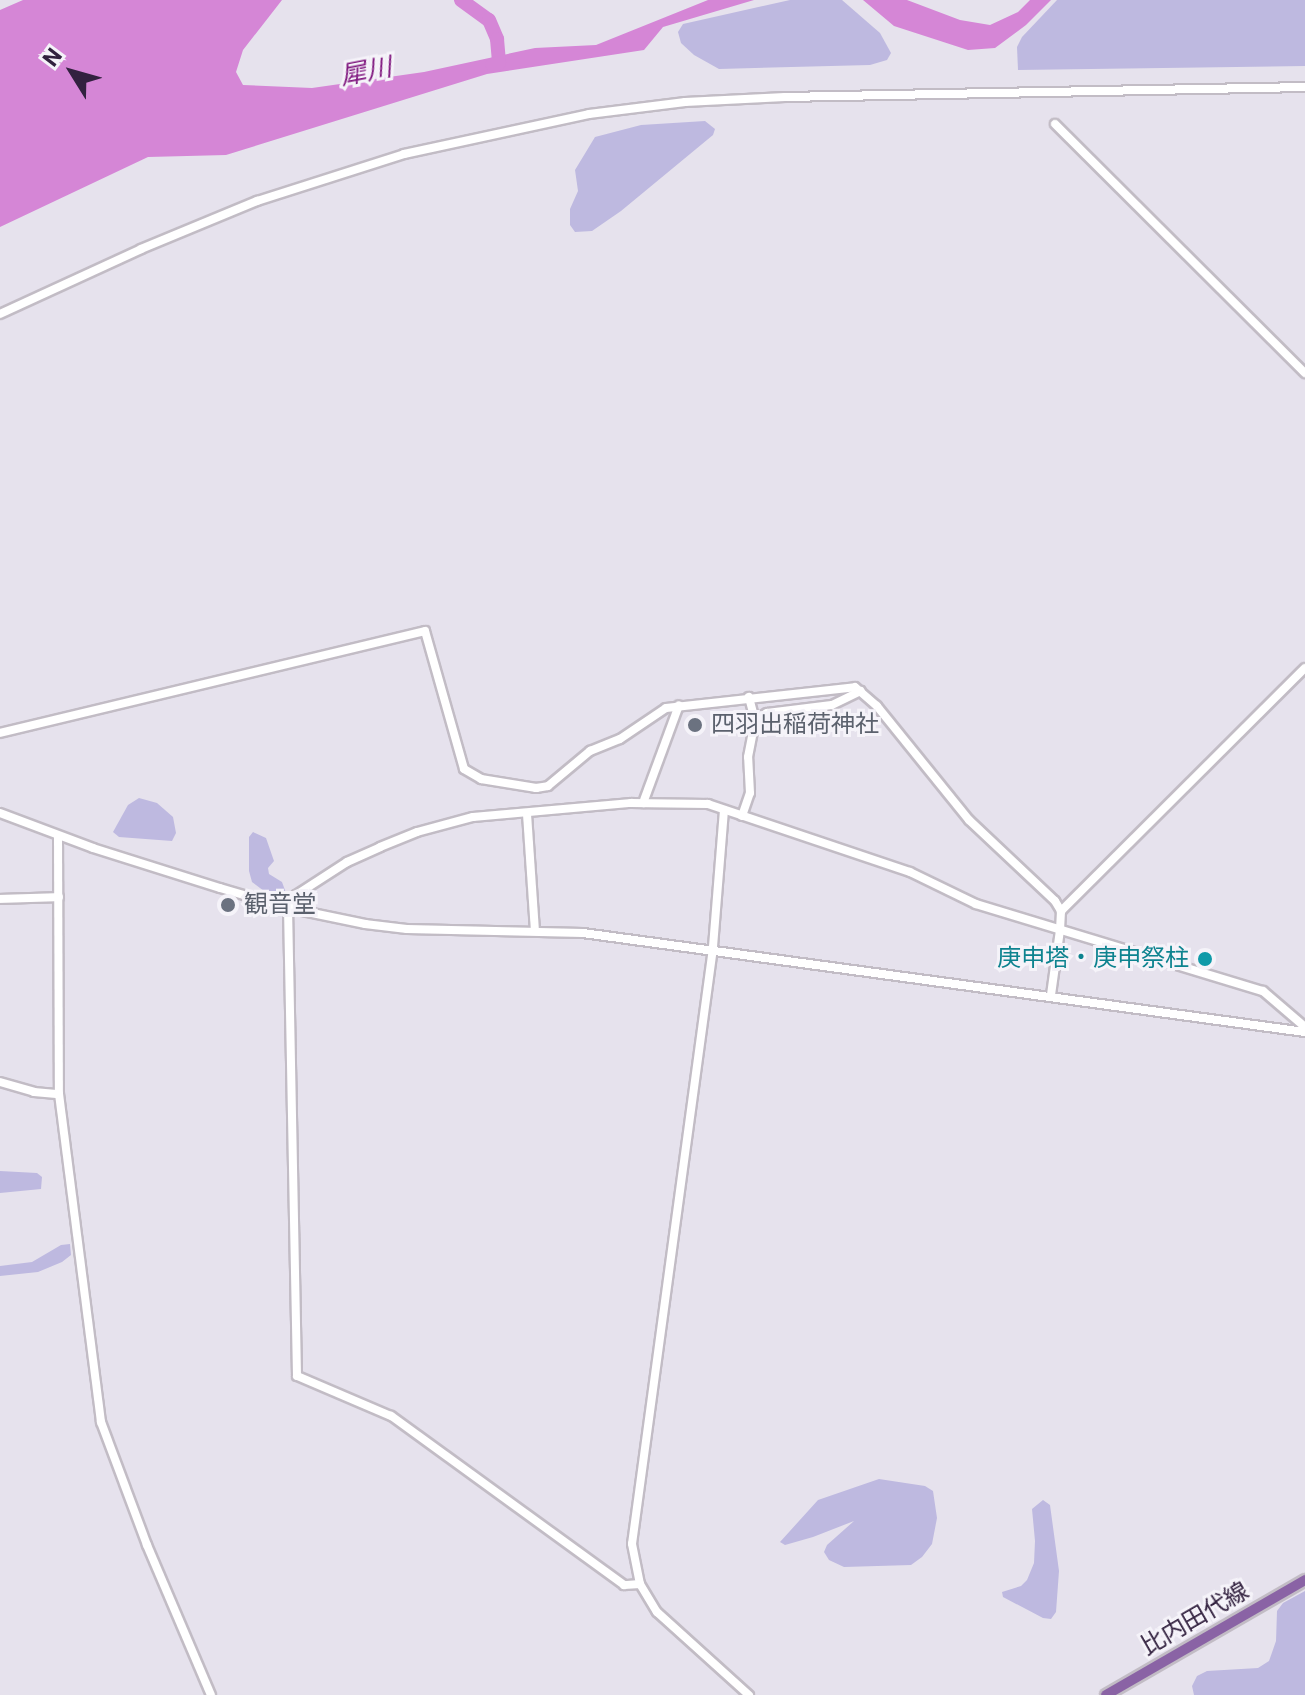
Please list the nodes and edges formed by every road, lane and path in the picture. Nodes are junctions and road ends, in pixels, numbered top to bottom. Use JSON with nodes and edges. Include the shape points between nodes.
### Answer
{"nodes":[{"id":1,"x":1305,"y":87,"type":"edge"},
{"id":2,"x":1055,"y":124,"type":"dead end"},
{"id":3,"x":0,"y":314,"type":"edge"},
{"id":4,"x":1305,"y":373,"type":"edge"},
{"id":5,"x":1305,"y":668,"type":"edge"},
{"id":6,"x":861,"y":691,"type":"junction"},
{"id":7,"x":749,"y":697,"type":"junction"},
{"id":8,"x":679,"y":705,"type":"junction"},
{"id":9,"x":755,"y":720,"type":"junction"},
{"id":10,"x":0,"y":733,"type":"edge"},
{"id":11,"x":643,"y":803,"type":"junction"},
{"id":12,"x":724,"y":810,"type":"junction"},
{"id":13,"x":0,"y":813,"type":"edge"},
{"id":14,"x":527,"y":814,"type":"junction"},
{"id":15,"x":742,"y":816,"type":"junction"},
{"id":16,"x":58,"y":836,"type":"junction"},
{"id":17,"x":59,"y":897,"type":"junction"},
{"id":18,"x":0,"y":899,"type":"edge"},
{"id":19,"x":288,"y":908,"type":"junction"},
{"id":20,"x":1061,"y":911,"type":"junction"},
{"id":21,"x":1060,"y":930,"type":"junction"},
{"id":22,"x":535,"y":931,"type":"junction"},
{"id":23,"x":713,"y":948,"type":"junction"},
{"id":24,"x":1051,"y":995,"type":"junction"},
{"id":25,"x":1305,"y":1029,"type":"edge"},
{"id":26,"x":0,"y":1082,"type":"edge"},
{"id":27,"x":59,"y":1094,"type":"junction"},
{"id":28,"x":1305,"y":1580,"type":"edge"},
{"id":29,"x":640,"y":1584,"type":"junction"},
{"id":30,"x":211,"y":1695,"type":"edge"},
{"id":31,"x":749,"y":1695,"type":"edge"},
{"id":32,"x":1106,"y":1695,"type":"edge"}],
"edges":[{"from":1,"to":3,"type":"street","via":[[785,97],[589,114],[404,154],[257,201]]},
{"from":2,"to":4,"type":"street"},
{"from":5,"to":20,"type":"street"},
{"from":6,"to":7,"type":"street","via":[[840,687]]},
{"from":6,"to":9,"type":"street","via":[[832,705],[767,713]]},
{"from":6,"to":20,"type":"street","via":[[969,820]]},
{"from":7,"to":8,"type":"street"},
{"from":7,"to":9,"type":"street"},
{"from":8,"to":10,"type":"street","via":[[590,751],[548,786],[481,779],[464,769],[458,758],[425,631]]},
{"from":8,"to":11,"type":"street"},
{"from":9,"to":15,"type":"street","via":[[748,757],[750,793]]},
{"from":11,"to":12,"type":"street","via":[[678,801]]},
{"from":11,"to":14,"type":"street"},
{"from":12,"to":15,"type":"street"},
{"from":12,"to":23,"type":"street"},
{"from":13,"to":16,"type":"street"},
{"from":14,"to":19,"type":"street","via":[[473,817],[417,832],[317,880]]},
{"from":14,"to":22,"type":"street"},
{"from":15,"to":21,"type":"street"},
{"from":16,"to":17,"type":"street"},
{"from":16,"to":19,"type":"street"},
{"from":17,"to":18,"type":"street"},
{"from":17,"to":27,"type":"street"},
{"from":19,"to":22,"type":"street","via":[[407,929]]},
{"from":19,"to":29,"type":"street","via":[[297,1376],[391,1416],[624,1585]]},
{"from":20,"to":21,"type":"street"},
{"from":21,"to":24,"type":"street"},
{"from":21,"to":25,"type":"street","via":[[1263,991]]},
{"from":22,"to":23,"type":"street"},
{"from":23,"to":24,"type":"street"},
{"from":23,"to":29,"type":"street","via":[[634,1518],[632,1544]]},
{"from":24,"to":25,"type":"street"},
{"from":26,"to":27,"type":"street"},
{"from":27,"to":30,"type":"street","via":[[101,1422]]},
{"from":28,"to":32,"type":"main road","name":"比内田代線"},
{"from":29,"to":31,"type":"street","via":[[664,1619]]}]}
